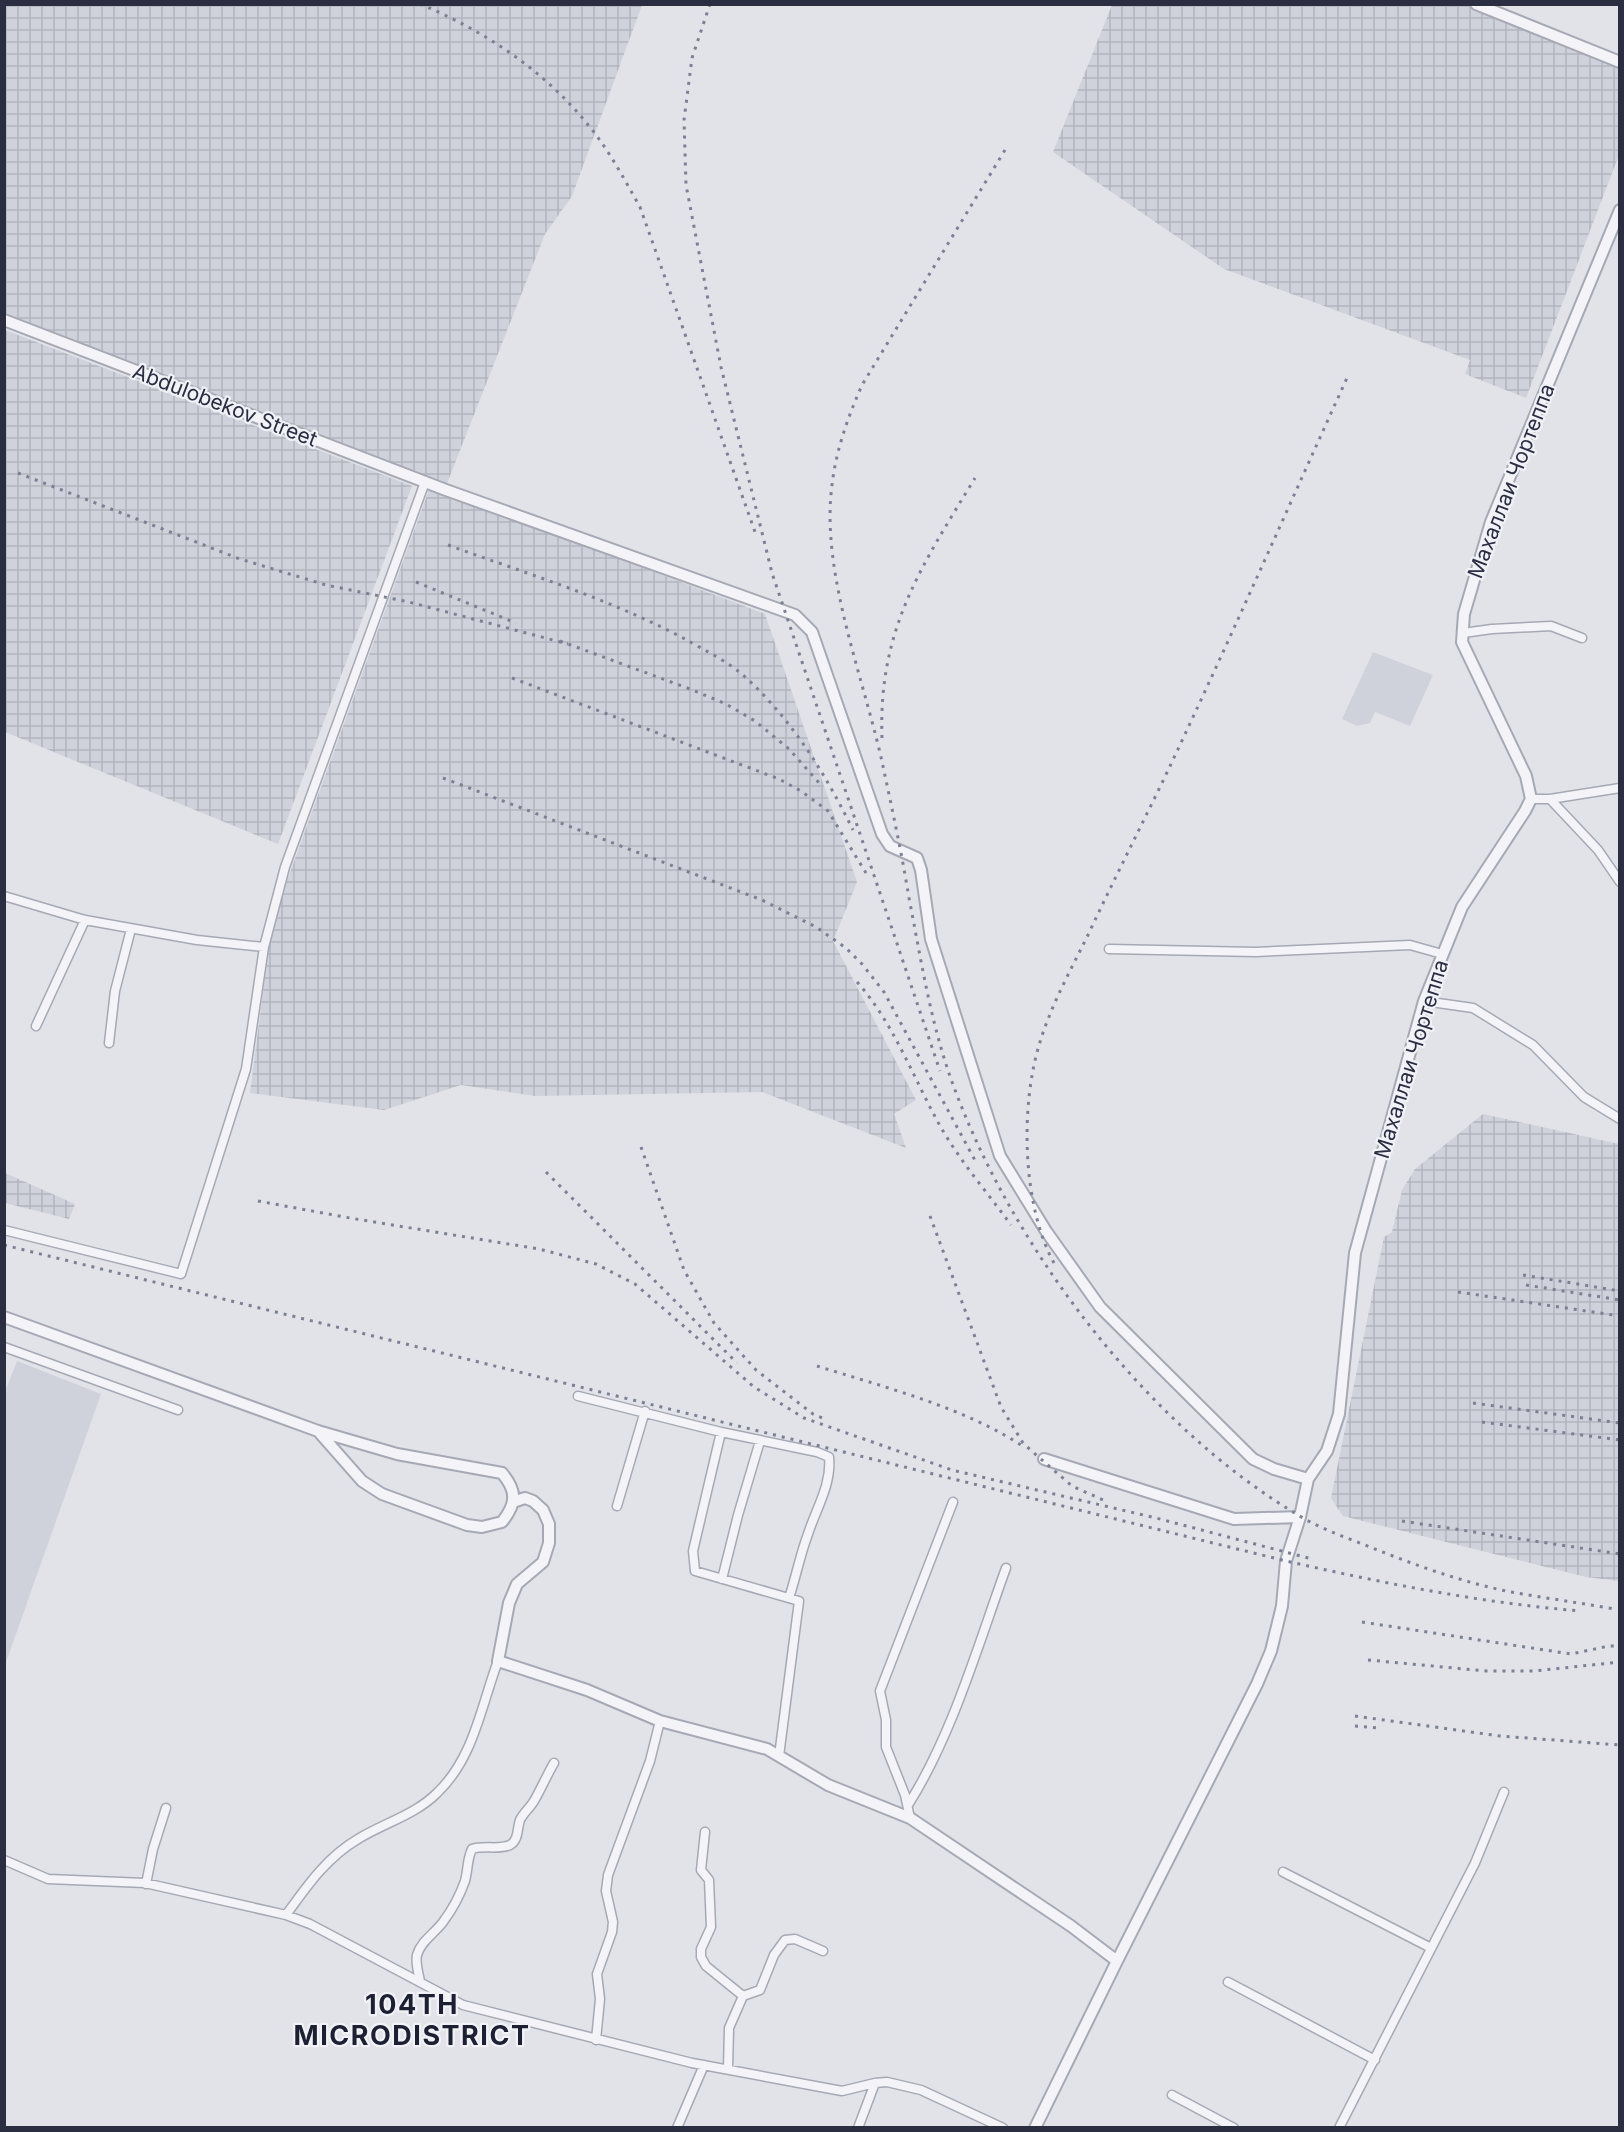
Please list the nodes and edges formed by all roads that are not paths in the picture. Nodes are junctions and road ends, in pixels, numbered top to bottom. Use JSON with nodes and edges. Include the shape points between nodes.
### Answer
{"nodes":[{"id":1,"x":1476,"y":4,"type":"edge"},
{"id":2,"x":1620,"y":62,"type":"edge"},
{"id":3,"x":1620,"y":210,"type":"edge"},
{"id":4,"x":4,"y":320,"type":"edge"},
{"id":5,"x":425,"y":482,"type":"junction"},
{"id":6,"x":1463,"y":633,"type":"junction"},
{"id":7,"x":1582,"y":638,"type":"dead end"},
{"id":8,"x":1620,"y":788,"type":"edge"},
{"id":9,"x":1531,"y":799,"type":"junction"},
{"id":10,"x":1550,"y":799,"type":"junction"},
{"id":11,"x":1620,"y":882,"type":"edge"},
{"id":12,"x":4,"y":896,"type":"edge"},
{"id":13,"x":85,"y":920,"type":"junction"},
{"id":14,"x":131,"y":929,"type":"junction"},
{"id":15,"x":264,"y":947,"type":"junction"},
{"id":16,"x":1109,"y":949,"type":"dead end"},
{"id":17,"x":1442,"y":954,"type":"junction"},
{"id":18,"x":1424,"y":1001,"type":"junction"},
{"id":19,"x":36,"y":1026,"type":"dead end"},
{"id":20,"x":109,"y":1042,"type":"dead end"},
{"id":21,"x":1620,"y":1119,"type":"edge"},
{"id":22,"x":4,"y":1230,"type":"edge"},
{"id":23,"x":4,"y":1317,"type":"edge"},
{"id":24,"x":4,"y":1347,"type":"edge"},
{"id":25,"x":578,"y":1396,"type":"dead end"},
{"id":26,"x":178,"y":1410,"type":"dead end"},
{"id":27,"x":645,"y":1411,"type":"junction"},
{"id":28,"x":318,"y":1431,"type":"junction"},
{"id":29,"x":721,"y":1432,"type":"junction"},
{"id":30,"x":760,"y":1441,"type":"junction"},
{"id":31,"x":1044,"y":1459,"type":"dead end"},
{"id":32,"x":1308,"y":1479,"type":"junction"},
{"id":33,"x":513,"y":1502,"type":"junction"},
{"id":34,"x":953,"y":1502,"type":"dead end"},
{"id":35,"x":617,"y":1506,"type":"dead end"},
{"id":36,"x":1300,"y":1516,"type":"junction"},
{"id":37,"x":1006,"y":1568,"type":"dead end"},
{"id":38,"x":722,"y":1579,"type":"junction"},
{"id":39,"x":789,"y":1598,"type":"junction"},
{"id":40,"x":498,"y":1661,"type":"junction"},
{"id":41,"x":660,"y":1721,"type":"junction"},
{"id":42,"x":779,"y":1756,"type":"junction"},
{"id":43,"x":554,"y":1763,"type":"dead end"},
{"id":44,"x":1504,"y":1792,"type":"dead end"},
{"id":45,"x":908,"y":1804,"type":"junction"},
{"id":46,"x":166,"y":1808,"type":"dead end"},
{"id":47,"x":910,"y":1818,"type":"junction"},
{"id":48,"x":705,"y":1832,"type":"dead end"},
{"id":49,"x":4,"y":1860,"type":"edge"},
{"id":50,"x":1283,"y":1872,"type":"dead end"},
{"id":51,"x":146,"y":1884,"type":"junction"},
{"id":52,"x":286,"y":1915,"type":"junction"},
{"id":53,"x":1431,"y":1948,"type":"junction"},
{"id":54,"x":823,"y":1951,"type":"dead end"},
{"id":55,"x":1117,"y":1961,"type":"junction"},
{"id":56,"x":420,"y":1982,"type":"junction"},
{"id":57,"x":1228,"y":1982,"type":"dead end"},
{"id":58,"x":743,"y":1996,"type":"junction"},
{"id":59,"x":596,"y":2040,"type":"junction"},
{"id":60,"x":1375,"y":2060,"type":"junction"},
{"id":61,"x":704,"y":2065,"type":"junction"},
{"id":62,"x":728,"y":2069,"type":"junction"},
{"id":63,"x":875,"y":2083,"type":"junction"},
{"id":64,"x":1172,"y":2095,"type":"dead end"},
{"id":65,"x":677,"y":2127,"type":"edge"},
{"id":66,"x":858,"y":2127,"type":"edge"},
{"id":67,"x":1003,"y":2127,"type":"edge"},
{"id":68,"x":1035,"y":2127,"type":"edge"},
{"id":69,"x":1234,"y":2127,"type":"edge"},
{"id":70,"x":1339,"y":2127,"type":"edge"}],
"edges":[{"from":1,"to":2,"type":"street"},
{"from":3,"to":6,"type":"street","name":"Махаллаи Чортеппа","via":[[1491,522],[1466,606]]},
{"from":4,"to":5,"type":"street","name":"Abdulobekov Street"},
{"from":5,"to":15,"type":"street","via":[[285,867]]},
{"from":5,"to":32,"type":"street","name":"Abdulobekov Street","via":[[795,615],[812,632],[882,834],[890,846],[917,858],[931,939],[1000,1156],[1046,1231],[1100,1307],[1253,1459]]},
{"from":6,"to":7,"type":"street","via":[[1551,626]]},
{"from":6,"to":9,"type":"street","name":"Махаллаи Чортеппа","via":[[1462,642],[1526,776]]},
{"from":8,"to":10,"type":"street"},
{"from":9,"to":10,"type":"street"},
{"from":9,"to":17,"type":"street","name":"Махаллаи Чортеппа","via":[[1462,907]]},
{"from":10,"to":11,"type":"street","via":[[1598,850]]},
{"from":12,"to":13,"type":"street"},
{"from":13,"to":14,"type":"street"},
{"from":13,"to":19,"type":"street"},
{"from":14,"to":15,"type":"street"},
{"from":14,"to":20,"type":"street","via":[[115,991]]},
{"from":15,"to":22,"type":"street","via":[[246,1069],[181,1274]]},
{"from":16,"to":17,"type":"street","via":[[1256,952],[1410,945]]},
{"from":17,"to":18,"type":"street","name":"Махаллаи Чортеппа"},
{"from":18,"to":21,"type":"street","via":[[1473,1008],[1533,1045],[1584,1097]]},
{"from":18,"to":32,"type":"street","name":"Махаллаи Чортеппа","via":[[1355,1253],[1339,1413],[1327,1451]]},
{"from":23,"to":28,"type":"street"},
{"from":24,"to":26,"type":"street"},
{"from":25,"to":27,"type":"street"},
{"from":27,"to":29,"type":"street"},
{"from":27,"to":35,"type":"street"},
{"from":28,"to":33,"type":"street","via":[[397,1454],[502,1473],[512,1485]]},
{"from":28,"to":33,"type":"street","via":[[362,1481],[382,1494],[467,1525],[482,1527],[502,1522]]},
{"from":29,"to":30,"type":"street"},
{"from":29,"to":38,"type":"street","via":[[693,1551],[695,1571]]},
{"from":30,"to":38,"type":"street"},
{"from":30,"to":39,"type":"street","via":[[829,1457],[826,1487]]},
{"from":31,"to":36,"type":"street","via":[[1234,1519]]},
{"from":32,"to":36,"type":"street"},
{"from":33,"to":40,"type":"street","via":[[525,1498],[543,1510],[549,1524],[549,1543],[543,1562],[517,1584],[513,1593]]},
{"from":34,"to":45,"type":"street","via":[[880,1691],[886,1747]]},
{"from":36,"to":55,"type":"street","via":[[1286,1561],[1282,1606],[1271,1651]]},
{"from":37,"to":45,"type":"street","via":[[926,1778]]},
{"from":38,"to":39,"type":"street"},
{"from":39,"to":42,"type":"street","via":[[799,1600]]},
{"from":40,"to":41,"type":"street","via":[[587,1690]]},
{"from":40,"to":52,"type":"street","via":[[474,1738],[439,1792],[421,1807],[358,1838],[334,1855],[310,1880]]},
{"from":41,"to":42,"type":"street","via":[[766,1749]]},
{"from":41,"to":59,"type":"street","via":[[650,1761],[608,1875],[606,1891],[613,1922],[597,1974],[600,1999]]},
{"from":42,"to":47,"type":"street","via":[[828,1785]]},
{"from":43,"to":56,"type":"street","via":[[533,1804],[523,1813],[513,1843],[472,1849],[458,1897],[417,1955]]},
{"from":44,"to":53,"type":"street","via":[[1475,1863]]},
{"from":45,"to":47,"type":"street"},
{"from":46,"to":51,"type":"street"},
{"from":47,"to":55,"type":"street"},
{"from":48,"to":58,"type":"street","via":[[701,1870],[709,1880],[711,1926],[701,1957]]},
{"from":49,"to":51,"type":"street","via":[[48,1879]]},
{"from":50,"to":53,"type":"street"},
{"from":51,"to":52,"type":"street"},
{"from":52,"to":56,"type":"street"},
{"from":53,"to":60,"type":"street"},
{"from":54,"to":58,"type":"street","via":[[795,1939],[785,1940],[774,1955],[760,1990]]},
{"from":55,"to":68,"type":"street"},
{"from":56,"to":59,"type":"street","via":[[463,2005]]},
{"from":57,"to":60,"type":"street"},
{"from":58,"to":62,"type":"street","via":[[729,2028]]},
{"from":59,"to":61,"type":"street"},
{"from":60,"to":70,"type":"street"},
{"from":61,"to":62,"type":"street"},
{"from":61,"to":65,"type":"street"},
{"from":62,"to":63,"type":"street","via":[[842,2091]]},
{"from":63,"to":66,"type":"street"},
{"from":63,"to":67,"type":"street","via":[[921,2090]]},
{"from":64,"to":69,"type":"street"}]}
